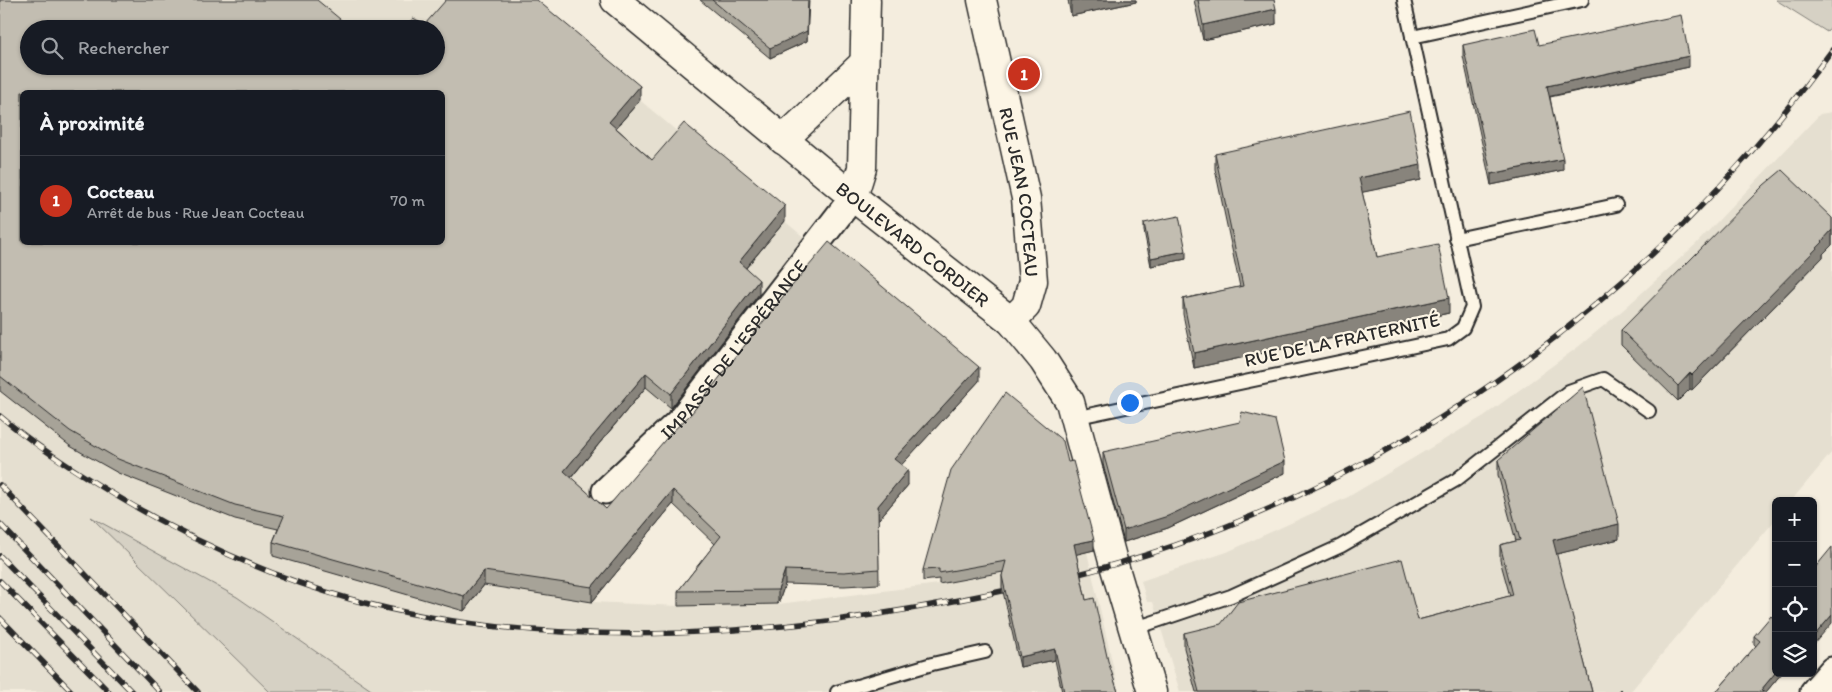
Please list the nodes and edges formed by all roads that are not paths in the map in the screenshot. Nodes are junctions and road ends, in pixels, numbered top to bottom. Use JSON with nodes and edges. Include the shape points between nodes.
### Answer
{"nodes":[{"id":1,"x":615,"y":0,"type":"edge"},
{"id":2,"x":866,"y":0,"type":"edge"},
{"id":3,"x":982,"y":0,"type":"edge"},
{"id":4,"x":1404,"y":0,"type":"edge"},
{"id":5,"x":1582,"y":0,"type":"edge"},
{"id":6,"x":1412,"y":37,"type":"junction"},
{"id":7,"x":863,"y":64,"type":"junction"},
{"id":8,"x":783,"y":140,"type":"junction"},
{"id":9,"x":853,"y":197,"type":"junction"},
{"id":10,"x":1616,"y":205,"type":"dead end"},
{"id":11,"x":1456,"y":239,"type":"junction"},
{"id":12,"x":1011,"y":321,"type":"junction"},
{"id":13,"x":1649,"y":412,"type":"dead end"},
{"id":14,"x":1074,"y":418,"type":"junction"},
{"id":15,"x":604,"y":491,"type":"dead end"},
{"id":16,"x":1133,"y":629,"type":"junction"},
{"id":17,"x":985,"y":652,"type":"dead end"},
{"id":18,"x":1832,"y":670,"type":"edge"},
{"id":19,"x":837,"y":692,"type":"edge"},
{"id":20,"x":1152,"y":692,"type":"edge"},
{"id":21,"x":1813,"y":692,"type":"edge"}],
"edges":[{"from":1,"to":8,"type":"main road","name":"BOULEVARD CORDIER"},
{"from":2,"to":7,"type":"main road"},
{"from":3,"to":12,"type":"main road","name":"RUE JEAN COCTEAU","via":[[1027,207],[1033,280],[1026,306]]},
{"from":4,"to":6,"type":"lane","name":"RUE DE LA FRATERNITÉ"},
{"from":5,"to":6,"type":"lane"},
{"from":6,"to":11,"type":"lane","name":"RUE DE LA FRATERNITÉ"},
{"from":7,"to":8,"type":"main road"},
{"from":7,"to":9,"type":"main road","via":[[862,168]]},
{"from":8,"to":9,"type":"main road","name":"BOULEVARD CORDIER"},
{"from":9,"to":12,"type":"main road","name":"BOULEVARD CORDIER"},
{"from":9,"to":15,"type":"street","name":"IMPASSE DE L'ESPÉRANCE","via":[[680,420]]},
{"from":10,"to":11,"type":"lane"},
{"from":11,"to":14,"type":"lane","name":"RUE DE LA FRATERNITÉ","via":[[1472,307],[1462,328],[1448,339]]},
{"from":12,"to":14,"type":"main road","name":"BOULEVARD CORDIER","via":[[1043,360],[1070,402]]},
{"from":13,"to":16,"type":"lane","via":[[1603,378],[1569,391],[1456,480],[1341,546],[1231,596]]},
{"from":14,"to":16,"type":"main road","name":"BOULEVARD CORDIER"},
{"from":16,"to":20,"type":"main road","name":"BOULEVARD CORDIER"},
{"from":17,"to":19,"type":"lane"},
{"from":18,"to":21,"type":"street"}]}
